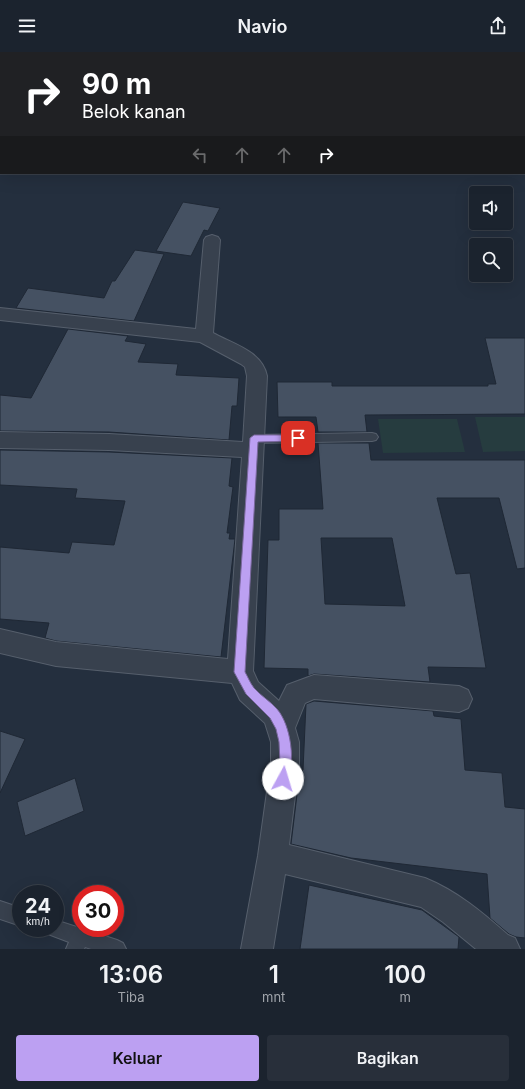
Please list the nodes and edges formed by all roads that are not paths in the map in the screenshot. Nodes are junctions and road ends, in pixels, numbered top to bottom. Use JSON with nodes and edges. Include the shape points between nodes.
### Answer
{"nodes":[{"id":1,"x":212,"y":240,"type":"dead end"},
{"id":2,"x":0,"y":314,"type":"edge"},
{"id":3,"x":204,"y":336,"type":"junction"},
{"id":4,"x":372,"y":437,"type":"dead end"},
{"id":5,"x":0,"y":440,"type":"edge"},
{"id":6,"x":254,"y":444,"type":"junction"},
{"id":7,"x":0,"y":641,"type":"edge"},
{"id":8,"x":240,"y":672,"type":"junction"},
{"id":9,"x":459,"y":698,"type":"dead end"},
{"id":10,"x":281,"y":728,"type":"junction"},
{"id":11,"x":273,"y":856,"type":"junction"},
{"id":12,"x":0,"y":910,"type":"edge"},
{"id":13,"x":12,"y":914,"type":"edge"},
{"id":14,"x":64,"y":934,"type":"edge"},
{"id":15,"x":78,"y":943,"type":"edge"},
{"id":16,"x":117,"y":949,"type":"edge"},
{"id":17,"x":257,"y":949,"type":"edge"},
{"id":18,"x":504,"y":949,"type":"edge"}],
"edges":[{"from":1,"to":3,"type":"street"},
{"from":2,"to":3,"type":"street"},
{"from":3,"to":6,"type":"street","via":[[253,364],[257,376]]},
{"from":4,"to":6,"type":"lane"},
{"from":5,"to":6,"type":"street"},
{"from":6,"to":8,"type":"street"},
{"from":7,"to":8,"type":"street","via":[[56,654]]},
{"from":8,"to":10,"type":"street","via":[[249,691],[274,714]]},
{"from":9,"to":10,"type":"street","via":[[314,687],[296,694]]},
{"from":10,"to":11,"type":"street","via":[[285,742],[285,763]]},
{"from":11,"to":17,"type":"street"},
{"from":11,"to":18,"type":"street","via":[[425,893],[440,900]]},
{"from":12,"to":13,"type":"lane"},
{"from":14,"to":15,"type":"lane"},
{"from":15,"to":16,"type":"lane"}]}
